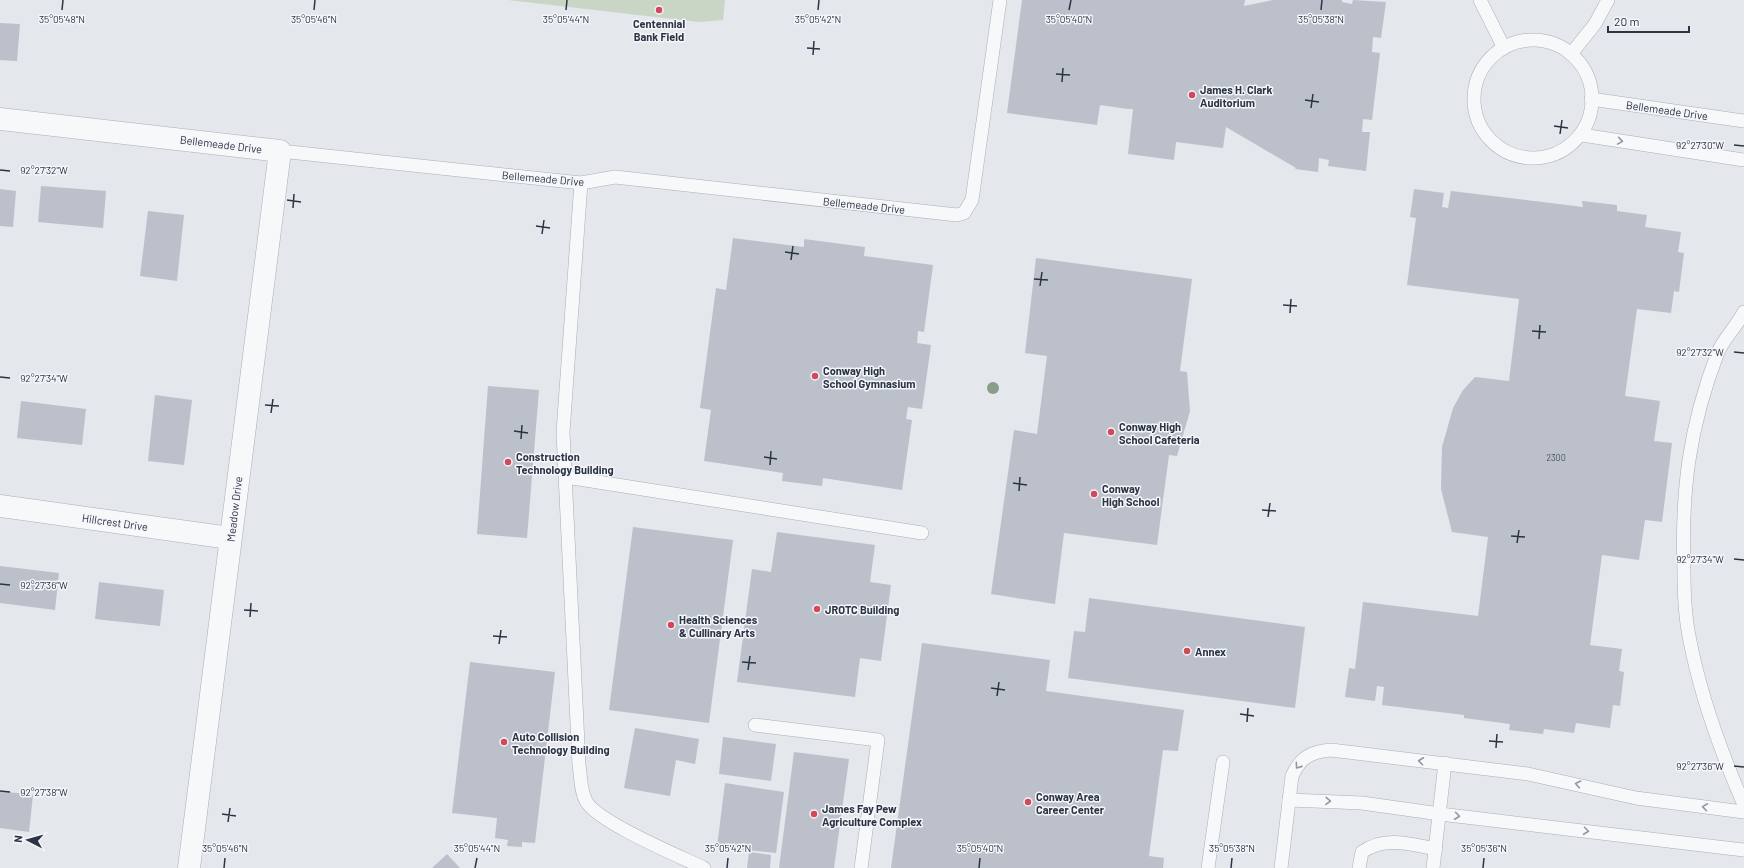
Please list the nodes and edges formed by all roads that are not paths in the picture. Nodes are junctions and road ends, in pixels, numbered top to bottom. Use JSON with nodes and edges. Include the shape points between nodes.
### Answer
{"nodes":[{"id":1,"x":1000,"y":0,"type":"edge"},
{"id":2,"x":1480,"y":0,"type":"edge"},
{"id":3,"x":1608,"y":0,"type":"edge"},
{"id":4,"x":1504,"y":48,"type":"junction"},
{"id":5,"x":1571,"y":54,"type":"junction"},
{"id":6,"x":1591,"y":99,"type":"junction"},
{"id":7,"x":0,"y":119,"type":"edge"},
{"id":8,"x":1744,"y":121,"type":"edge"},
{"id":9,"x":1582,"y":135,"type":"junction"},
{"id":10,"x":280,"y":151,"type":"junction"},
{"id":11,"x":1744,"y":160,"type":"edge"},
{"id":12,"x":581,"y":183,"type":"junction"},
{"id":13,"x":1744,"y":312,"type":"edge"},
{"id":14,"x":566,"y":477,"type":"junction"},
{"id":15,"x":0,"y":506,"type":"edge"},
{"id":16,"x":922,"y":533,"type":"dead end"},
{"id":17,"x":230,"y":538,"type":"junction"},
{"id":18,"x":755,"y":725,"type":"dead end"},
{"id":19,"x":1223,"y":762,"type":"dead end"},
{"id":20,"x":1445,"y":764,"type":"junction"},
{"id":21,"x":1289,"y":800,"type":"junction"},
{"id":22,"x":1744,"y":805,"type":"edge"},
{"id":23,"x":1744,"y":812,"type":"edge"},
{"id":24,"x":1440,"y":814,"type":"junction"},
{"id":25,"x":1744,"y":847,"type":"edge"},
{"id":26,"x":1436,"y":849,"type":"junction"},
{"id":27,"x":189,"y":868,"type":"edge"},
{"id":28,"x":704,"y":868,"type":"edge"},
{"id":29,"x":861,"y":868,"type":"edge"},
{"id":30,"x":1208,"y":868,"type":"edge"},
{"id":31,"x":1281,"y":868,"type":"edge"},
{"id":32,"x":1359,"y":868,"type":"edge"},
{"id":33,"x":1433,"y":868,"type":"edge"}],
"edges":[{"from":1,"to":12,"type":"lane","name":"Bellemeade Drive","via":[[972,200],[964,213],[951,215],[615,177]]},
{"from":2,"to":4,"type":"lane"},
{"from":3,"to":5,"type":"lane","via":[[1595,24]]},
{"from":4,"to":5,"type":"lane","via":[[1532,40],[1552,43]]},
{"from":4,"to":9,"type":"lane","via":[[1495,54],[1482,70],[1475,89],[1475,109],[1482,128],[1494,144],[1510,154],[1528,158],[1547,157],[1564,150]]},
{"from":5,"to":6,"type":"lane","via":[[1583,68],[1590,85]]},
{"from":6,"to":8,"type":"lane","name":"Bellemeade Drive"},
{"from":6,"to":9,"type":"lane","via":[[1588,122]]},
{"from":7,"to":10,"type":"street","name":"Bellemeade Drive"},
{"from":9,"to":11,"type":"lane","one_way":true},
{"from":10,"to":12,"type":"lane","name":"Bellemeade Drive"},
{"from":10,"to":17,"type":"street","name":"Meadow Drive"},
{"from":12,"to":14,"type":"lane","via":[[563,432]]},
{"from":13,"to":22,"type":"lane","via":[[1719,350],[1694,428],[1686,480],[1683,546],[1685,610],[1689,640],[1713,727]]},
{"from":14,"to":16,"type":"lane"},
{"from":14,"to":28,"type":"lane","via":[[579,765],[586,801],[595,811],[615,824]]},
{"from":15,"to":17,"type":"street","name":"Hillcrest Drive"},
{"from":17,"to":27,"type":"street","name":"Meadow Drive"},
{"from":18,"to":29,"type":"lane","via":[[878,740]]},
{"from":19,"to":30,"type":"lane"},
{"from":20,"to":21,"type":"lane","one_way":true,"via":[[1331,750],[1319,751],[1298,764],[1292,776]]},
{"from":23,"to":20,"type":"lane","one_way":true,"via":[[1636,798],[1528,774]]},
{"from":20,"to":24,"type":"lane"},
{"from":21,"to":24,"type":"lane","one_way":true,"via":[[1362,803]]},
{"from":21,"to":31,"type":"lane"},
{"from":24,"to":25,"type":"lane","one_way":true},
{"from":24,"to":26,"type":"lane"},
{"from":26,"to":32,"type":"lane","via":[[1396,841],[1372,846],[1362,852]]},
{"from":26,"to":33,"type":"lane"}]}
